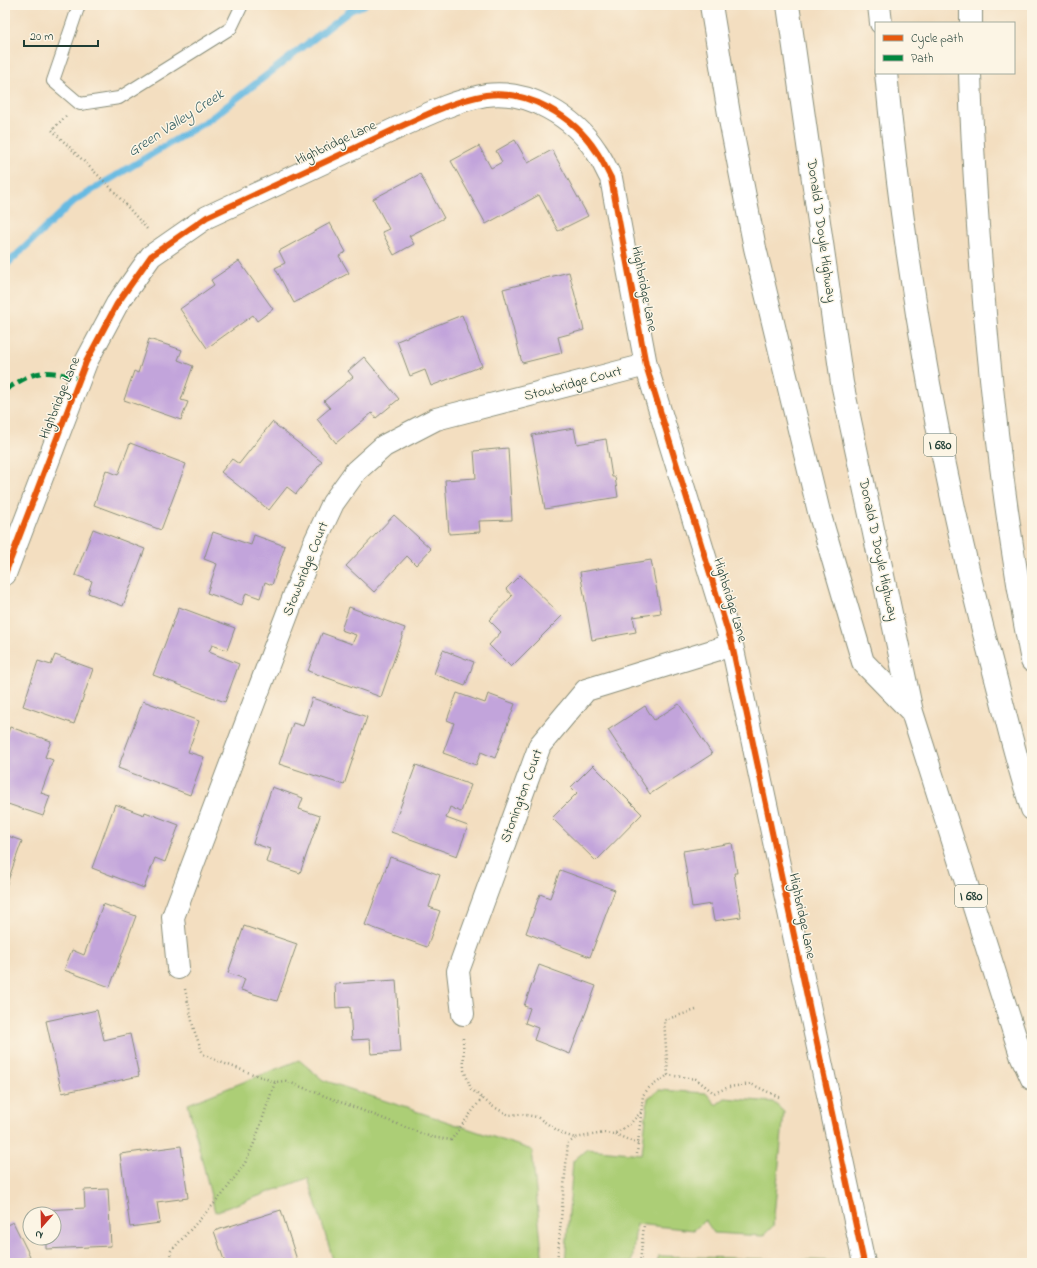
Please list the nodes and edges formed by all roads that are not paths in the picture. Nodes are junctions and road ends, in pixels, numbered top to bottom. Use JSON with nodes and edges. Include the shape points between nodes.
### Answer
{"nodes":[{"id":1,"x":79,"y":5,"type":"edge"},
{"id":2,"x":242,"y":5,"type":"edge"},
{"id":3,"x":711,"y":5,"type":"edge"},
{"id":4,"x":788,"y":5,"type":"edge"},
{"id":5,"x":879,"y":5,"type":"edge"},
{"id":6,"x":971,"y":5,"type":"edge"},
{"id":7,"x":881,"y":22,"type":"edge"},
{"id":8,"x":971,"y":22,"type":"edge"},
{"id":9,"x":886,"y":74,"type":"edge"},
{"id":10,"x":970,"y":74,"type":"edge"},
{"id":11,"x":646,"y":365,"type":"junction"},
{"id":12,"x":5,"y":574,"type":"edge"},
{"id":13,"x":732,"y":645,"type":"junction"},
{"id":14,"x":1032,"y":661,"type":"edge"},
{"id":15,"x":912,"y":712,"type":"junction"},
{"id":16,"x":1032,"y":809,"type":"edge"},
{"id":17,"x":178,"y":968,"type":"road end"},
{"id":18,"x":463,"y":1014,"type":"road end"},
{"id":19,"x":1032,"y":1079,"type":"edge"},
{"id":20,"x":864,"y":1263,"type":"edge"}],
"edges":[{"from":1,"to":2,"type":"lane","via":[[53,81],[80,104],[119,98],[231,28]]},
{"from":3,"to":15,"type":"main road","via":[[755,248],[822,519],[862,662]]},
{"from":4,"to":15,"type":"main road","name":"Donald D Doyle Highway","number":"I 680","via":[[842,383]]},
{"from":5,"to":7,"type":"main road"},
{"from":6,"to":8,"type":"main road"},
{"from":9,"to":16,"type":"main road","number":"I 680","via":[[894,164],[926,375],[967,572]]},
{"from":10,"to":14,"type":"main road","via":[[974,166],[989,354],[1008,519]]},
{"from":11,"to":12,"type":"main road","name":"Highbridge Lane","via":[[610,178],[596,150],[563,118],[536,102],[507,94],[471,98],[437,110],[207,216],[151,256],[117,304],[86,362]]},
{"from":11,"to":13,"type":"main road","name":"Highbridge Lane"},
{"from":11,"to":17,"type":"main road","name":"Stowbridge Court","via":[[436,419],[384,446],[356,471],[333,503],[313,546],[173,917]]},
{"from":13,"to":18,"type":"main road","name":"Stonington Court","via":[[586,690],[540,746],[458,971]]},
{"from":13,"to":20,"type":"main road","name":"Highbridge Lane"},
{"from":15,"to":19,"type":"main road","name":"Donald D Doyle Highway","number":"I 680","via":[[1021,1055]]}]}
